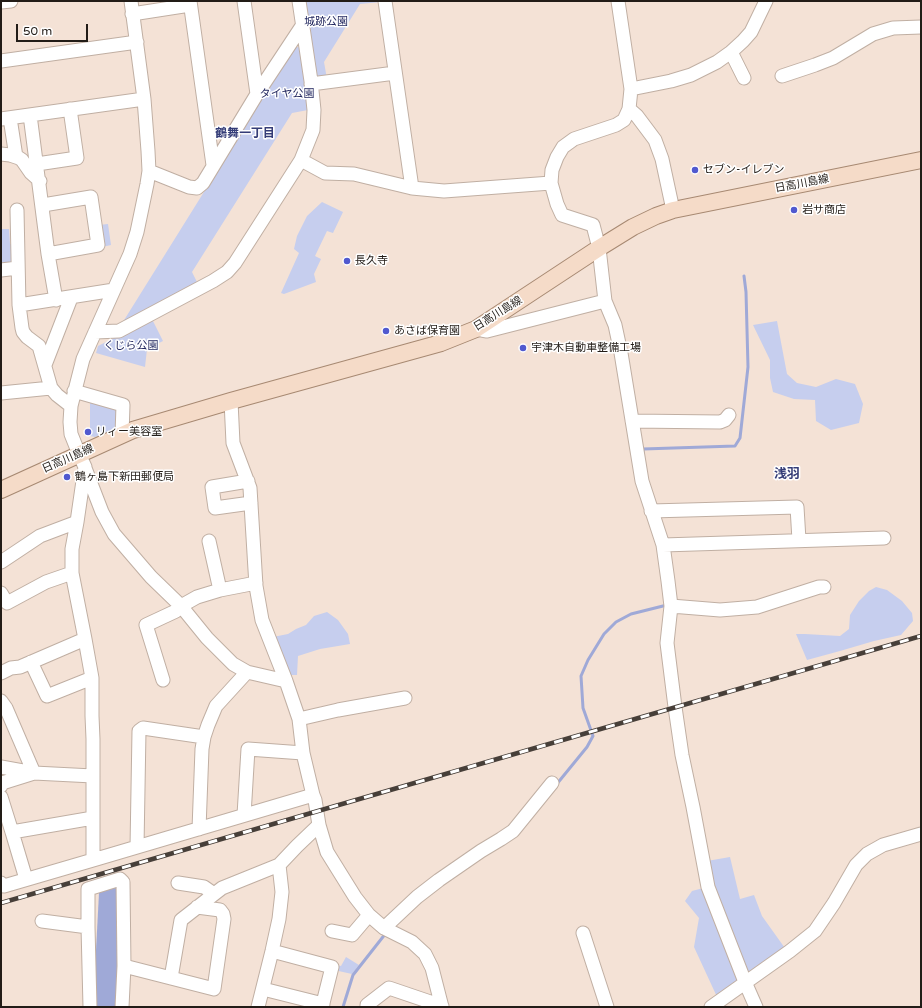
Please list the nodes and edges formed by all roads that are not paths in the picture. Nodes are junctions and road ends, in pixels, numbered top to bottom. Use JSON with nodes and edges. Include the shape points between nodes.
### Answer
{"nodes":[{"id":1,"x":11,"y":1,"type":"edge"},
{"id":2,"x":244,"y":1,"type":"edge"},
{"id":3,"x":299,"y":1,"type":"edge"},
{"id":4,"x":385,"y":1,"type":"edge"},
{"id":5,"x":618,"y":1,"type":"edge"},
{"id":6,"x":766,"y":1,"type":"edge"},
{"id":7,"x":1,"y":2,"type":"edge"},
{"id":8,"x":190,"y":3,"type":"edge"},
{"id":9,"x":131,"y":7,"type":"edge"},
{"id":10,"x":302,"y":26,"type":"junction"},
{"id":11,"x":921,"y":27,"type":"edge"},
{"id":12,"x":137,"y":42,"type":"junction"},
{"id":13,"x":731,"y":52,"type":"junction"},
{"id":14,"x":1,"y":61,"type":"edge"},
{"id":15,"x":395,"y":73,"type":"junction"},
{"id":16,"x":782,"y":76,"type":"dead end"},
{"id":17,"x":744,"y":78,"type":"dead end"},
{"id":18,"x":311,"y":84,"type":"junction"},
{"id":19,"x":631,"y":89,"type":"junction"},
{"id":20,"x":257,"y":94,"type":"junction"},
{"id":21,"x":144,"y":99,"type":"junction"},
{"id":22,"x":70,"y":109,"type":"junction"},
{"id":23,"x":629,"y":109,"type":"junction"},
{"id":24,"x":30,"y":115,"type":"junction"},
{"id":25,"x":6,"y":119,"type":"edge"},
{"id":26,"x":1,"y":154,"type":"edge"},
{"id":27,"x":16,"y":157,"type":"junction"},
{"id":28,"x":301,"y":160,"type":"junction"},
{"id":29,"x":921,"y":160,"type":"edge"},
{"id":30,"x":37,"y":164,"type":"junction"},
{"id":31,"x":213,"y":165,"type":"junction"},
{"id":32,"x":149,"y":171,"type":"junction"},
{"id":33,"x":40,"y":181,"type":"junction"},
{"id":34,"x":551,"y":183,"type":"junction"},
{"id":35,"x":412,"y":188,"type":"junction"},
{"id":36,"x":42,"y":205,"type":"junction"},
{"id":37,"x":17,"y":210,"type":"dead end"},
{"id":38,"x":673,"y":210,"type":"junction"},
{"id":39,"x":599,"y":248,"type":"junction"},
{"id":40,"x":48,"y":254,"type":"junction"},
{"id":41,"x":18,"y":268,"type":"junction"},
{"id":42,"x":1,"y":270,"type":"edge"},
{"id":43,"x":114,"y":290,"type":"junction"},
{"id":44,"x":71,"y":298,"type":"junction"},
{"id":45,"x":56,"y":300,"type":"junction"},
{"id":46,"x":606,"y":302,"type":"junction"},
{"id":47,"x":19,"y":305,"type":"junction"},
{"id":48,"x":476,"y":329,"type":"junction"},
{"id":49,"x":95,"y":332,"type":"junction"},
{"id":50,"x":45,"y":365,"type":"junction"},
{"id":51,"x":51,"y":388,"type":"junction"},
{"id":52,"x":74,"y":391,"type":"junction"},
{"id":53,"x":1,"y":393,"type":"edge"},
{"id":54,"x":231,"y":401,"type":"junction"},
{"id":55,"x":70,"y":406,"type":"junction"},
{"id":56,"x":729,"y":415,"type":"dead end"},
{"id":57,"x":632,"y":421,"type":"junction"},
{"id":58,"x":122,"y":435,"type":"junction"},
{"id":59,"x":82,"y":460,"type":"junction"},
{"id":60,"x":248,"y":482,"type":"junction"},
{"id":61,"x":1,"y":490,"type":"edge"},
{"id":62,"x":251,"y":503,"type":"junction"},
{"id":63,"x":651,"y":511,"type":"junction"},
{"id":64,"x":77,"y":522,"type":"junction"},
{"id":65,"x":884,"y":538,"type":"dead end"},
{"id":66,"x":798,"y":540,"type":"junction"},
{"id":67,"x":209,"y":541,"type":"dead end"},
{"id":68,"x":663,"y":545,"type":"junction"},
{"id":69,"x":1,"y":562,"type":"edge"},
{"id":70,"x":72,"y":573,"type":"junction"},
{"id":71,"x":256,"y":583,"type":"junction"},
{"id":72,"x":824,"y":587,"type":"dead end"},
{"id":73,"x":220,"y":590,"type":"junction"},
{"id":74,"x":1,"y":593,"type":"edge"},
{"id":75,"x":181,"y":606,"type":"junction"},
{"id":76,"x":671,"y":606,"type":"junction"},
{"id":77,"x":86,"y":639,"type":"junction"},
{"id":78,"x":31,"y":662,"type":"junction"},
{"id":79,"x":247,"y":672,"type":"junction"},
{"id":80,"x":1,"y":673,"type":"edge"},
{"id":81,"x":92,"y":678,"type":"junction"},
{"id":82,"x":162,"y":680,"type":"dead end"},
{"id":83,"x":286,"y":681,"type":"junction"},
{"id":84,"x":405,"y":698,"type":"dead end"},
{"id":85,"x":3,"y":707,"type":"edge"},
{"id":86,"x":299,"y":718,"type":"junction"},
{"id":87,"x":204,"y":737,"type":"junction"},
{"id":88,"x":303,"y":753,"type":"junction"},
{"id":89,"x":1,"y":767,"type":"edge"},
{"id":90,"x":34,"y":773,"type":"junction"},
{"id":91,"x":93,"y":776,"type":"junction"},
{"id":92,"x":552,"y":783,"type":"dead end"},
{"id":93,"x":1,"y":786,"type":"edge"},
{"id":94,"x":313,"y":795,"type":"junction"},
{"id":95,"x":1,"y":797,"type":"edge"},
{"id":96,"x":244,"y":815,"type":"junction"},
{"id":97,"x":93,"y":818,"type":"junction"},
{"id":98,"x":319,"y":825,"type":"junction"},
{"id":99,"x":199,"y":829,"type":"junction"},
{"id":100,"x":12,"y":832,"type":"junction"},
{"id":101,"x":921,"y":834,"type":"edge"},
{"id":102,"x":137,"y":847,"type":"junction"},
{"id":103,"x":93,"y":860,"type":"junction"},
{"id":104,"x":279,"y":865,"type":"junction"},
{"id":105,"x":26,"y":879,"type":"junction"},
{"id":106,"x":1,"y":883,"type":"edge"},
{"id":107,"x":178,"y":883,"type":"dead end"},
{"id":108,"x":214,"y":894,"type":"junction"},
{"id":109,"x":197,"y":907,"type":"junction"},
{"id":110,"x":370,"y":915,"type":"junction"},
{"id":111,"x":42,"y":921,"type":"dead end"},
{"id":112,"x":88,"y":927,"type":"junction"},
{"id":113,"x":384,"y":928,"type":"junction"},
{"id":114,"x":332,"y":931,"type":"dead end"},
{"id":115,"x":583,"y":933,"type":"dead end"},
{"id":116,"x":272,"y":951,"type":"junction"},
{"id":117,"x":124,"y":966,"type":"junction"},
{"id":118,"x":171,"y":978,"type":"junction"},
{"id":119,"x":745,"y":982,"type":"junction"},
{"id":120,"x":263,"y":989,"type":"junction"},
{"id":121,"x":322,"y":1005,"type":"edge"},
{"id":122,"x":90,"y":1007,"type":"edge"},
{"id":123,"x":122,"y":1007,"type":"edge"},
{"id":124,"x":258,"y":1007,"type":"edge"},
{"id":125,"x":367,"y":1007,"type":"edge"},
{"id":126,"x":442,"y":1007,"type":"edge"},
{"id":127,"x":607,"y":1007,"type":"edge"},
{"id":128,"x":711,"y":1007,"type":"edge"},
{"id":129,"x":756,"y":1007,"type":"edge"}],
"edges":[{"from":1,"to":7,"type":"street"},
{"from":2,"to":20,"type":"street"},
{"from":3,"to":10,"type":"street"},
{"from":4,"to":15,"type":"street"},
{"from":5,"to":19,"type":"street"},
{"from":6,"to":13,"type":"street","via":[[751,32]]},
{"from":8,"to":9,"type":"street"},
{"from":8,"to":31,"type":"street"},
{"from":9,"to":12,"type":"street"},
{"from":10,"to":18,"type":"street"},
{"from":10,"to":20,"type":"street"},
{"from":11,"to":16,"type":"street","via":[[893,28],[873,34],[833,58]]},
{"from":12,"to":14,"type":"street"},
{"from":12,"to":21,"type":"street"},
{"from":13,"to":17,"type":"street"},
{"from":13,"to":19,"type":"street","via":[[691,75]]},
{"from":15,"to":18,"type":"street"},
{"from":15,"to":35,"type":"street"},
{"from":18,"to":28,"type":"street","via":[[313,130]]},
{"from":19,"to":23,"type":"street"},
{"from":20,"to":31,"type":"street"},
{"from":21,"to":22,"type":"street"},
{"from":21,"to":32,"type":"street"},
{"from":22,"to":24,"type":"street"},
{"from":22,"to":30,"type":"street","via":[[77,158]]},
{"from":23,"to":34,"type":"street","via":[[624,120],[616,125],[574,139],[563,147],[552,170]]},
{"from":23,"to":38,"type":"street","via":[[655,140],[662,159]]},
{"from":24,"to":25,"type":"street"},
{"from":24,"to":30,"type":"street"},
{"from":25,"to":27,"type":"street"},
{"from":26,"to":27,"type":"street"},
{"from":27,"to":33,"type":"street","via":[[22,160]]},
{"from":28,"to":35,"type":"street","via":[[325,173],[354,174]]},
{"from":28,"to":49,"type":"street","via":[[227,272],[119,331]]},
{"from":29,"to":38,"type":"main road","name":"日高川島線"},
{"from":30,"to":33,"type":"street"},
{"from":31,"to":32,"type":"street","via":[[197,188]]},
{"from":32,"to":43,"type":"street","via":[[137,232]]},
{"from":33,"to":36,"type":"street"},
{"from":34,"to":35,"type":"street","via":[[444,191]]},
{"from":34,"to":39,"type":"street","via":[[562,215],[593,224]]},
{"from":36,"to":40,"type":"street"},
{"from":36,"to":40,"type":"street","via":[[91,197],[98,245]]},
{"from":37,"to":41,"type":"street"},
{"from":38,"to":39,"type":"main road","name":"日高川島線","via":[[633,227]]},
{"from":39,"to":46,"type":"street"},
{"from":39,"to":48,"type":"main road","name":"日高川島線"},
{"from":40,"to":45,"type":"street"},
{"from":41,"to":42,"type":"street"},
{"from":41,"to":47,"type":"street"},
{"from":43,"to":44,"type":"street"},
{"from":43,"to":49,"type":"street"},
{"from":44,"to":45,"type":"street"},
{"from":44,"to":50,"type":"street"},
{"from":45,"to":47,"type":"street"},
{"from":46,"to":48,"type":"street","via":[[487,331]]},
{"from":46,"to":57,"type":"street","via":[[620,346]]},
{"from":47,"to":50,"type":"street","via":[[22,328],[39,346]]},
{"from":48,"to":54,"type":"main road","name":"日高川島線","via":[[441,343]]},
{"from":49,"to":52,"type":"street","via":[[83,359]]},
{"from":50,"to":51,"type":"street"},
{"from":51,"to":53,"type":"street"},
{"from":51,"to":55,"type":"street"},
{"from":52,"to":55,"type":"street"},
{"from":52,"to":58,"type":"street","via":[[123,405]]},
{"from":54,"to":58,"type":"main road","name":"日高川島線"},
{"from":54,"to":60,"type":"street","via":[[233,443]]},
{"from":55,"to":59,"type":"street","via":[[71,434]]},
{"from":56,"to":57,"type":"street","via":[[720,422]]},
{"from":57,"to":63,"type":"street","via":[[642,481]]},
{"from":58,"to":59,"type":"main road","name":"日高川島線"},
{"from":59,"to":61,"type":"main road","name":"日高川島線"},
{"from":59,"to":64,"type":"street"},
{"from":59,"to":75,"type":"street","via":[[102,512],[114,534],[151,577]]},
{"from":60,"to":62,"type":"street"},
{"from":60,"to":62,"type":"street","via":[[212,487],[215,508]]},
{"from":62,"to":71,"type":"street"},
{"from":63,"to":66,"type":"street","via":[[797,507]]},
{"from":63,"to":68,"type":"street"},
{"from":64,"to":69,"type":"street","via":[[40,536]]},
{"from":64,"to":70,"type":"street","via":[[72,549]]},
{"from":65,"to":66,"type":"street"},
{"from":66,"to":68,"type":"street"},
{"from":67,"to":73,"type":"street"},
{"from":68,"to":76,"type":"street"},
{"from":70,"to":74,"type":"street","via":[[46,582],[7,603]]},
{"from":70,"to":77,"type":"street"},
{"from":71,"to":73,"type":"street"},
{"from":71,"to":83,"type":"street","via":[[262,620]]},
{"from":72,"to":76,"type":"street","via":[[758,607],[720,610]]},
{"from":73,"to":75,"type":"street","via":[[197,597]]},
{"from":75,"to":79,"type":"street","via":[[207,638],[233,664]]},
{"from":75,"to":82,"type":"street","via":[[176,611],[146,625]]},
{"from":76,"to":119,"type":"street","via":[[667,643],[682,755],[708,887]]},
{"from":77,"to":78,"type":"street"},
{"from":77,"to":81,"type":"street"},
{"from":78,"to":80,"type":"street"},
{"from":78,"to":81,"type":"street","via":[[47,696]]},
{"from":79,"to":83,"type":"street"},
{"from":79,"to":87,"type":"street","via":[[216,706]]},
{"from":81,"to":91,"type":"street"},
{"from":83,"to":86,"type":"street"},
{"from":84,"to":86,"type":"street"},
{"from":85,"to":90,"type":"street"},
{"from":86,"to":88,"type":"street"},
{"from":87,"to":99,"type":"street"},
{"from":87,"to":102,"type":"street","via":[[143,728],[139,731]]},
{"from":88,"to":94,"type":"street"},
{"from":88,"to":96,"type":"street","via":[[248,749]]},
{"from":89,"to":90,"type":"street"},
{"from":90,"to":91,"type":"street"},
{"from":90,"to":93,"type":"street","via":[[2,783]]},
{"from":91,"to":97,"type":"street"},
{"from":92,"to":113,"type":"street","via":[[512,830],[439,880]]},
{"from":94,"to":96,"type":"street"},
{"from":94,"to":98,"type":"street"},
{"from":95,"to":100,"type":"street"},
{"from":96,"to":99,"type":"street"},
{"from":97,"to":100,"type":"street"},
{"from":97,"to":103,"type":"street"},
{"from":98,"to":104,"type":"street"},
{"from":98,"to":110,"type":"street","via":[[327,852],[355,897]]},
{"from":99,"to":102,"type":"street"},
{"from":100,"to":105,"type":"street"},
{"from":101,"to":119,"type":"street","via":[[883,845],[867,854],[856,866],[815,930]]},
{"from":102,"to":103,"type":"street"},
{"from":103,"to":105,"type":"street"},
{"from":104,"to":108,"type":"street","via":[[222,888]]},
{"from":104,"to":116,"type":"street","via":[[282,892]]},
{"from":105,"to":106,"type":"street","via":[[4,886]]},
{"from":107,"to":108,"type":"street","via":[[204,887]]},
{"from":108,"to":109,"type":"street"},
{"from":109,"to":118,"type":"street","via":[[181,920]]},
{"from":109,"to":118,"type":"street","via":[[220,910],[224,914],[214,989]]},
{"from":110,"to":113,"type":"street"},
{"from":110,"to":114,"type":"street","via":[[352,935]]},
{"from":111,"to":112,"type":"street"},
{"from":112,"to":117,"type":"street","via":[[88,889],[120,879],[124,882]]},
{"from":112,"to":122,"type":"street"},
{"from":113,"to":126,"type":"street","via":[[412,942],[425,954],[432,968]]},
{"from":115,"to":127,"type":"street"},
{"from":116,"to":120,"type":"street"},
{"from":116,"to":121,"type":"street","via":[[332,967]]},
{"from":117,"to":118,"type":"street"},
{"from":117,"to":123,"type":"street"},
{"from":119,"to":128,"type":"street"},
{"from":119,"to":129,"type":"street"},
{"from":120,"to":121,"type":"street"},
{"from":120,"to":124,"type":"street"},
{"from":125,"to":126,"type":"street","via":[[389,988]]}]}
